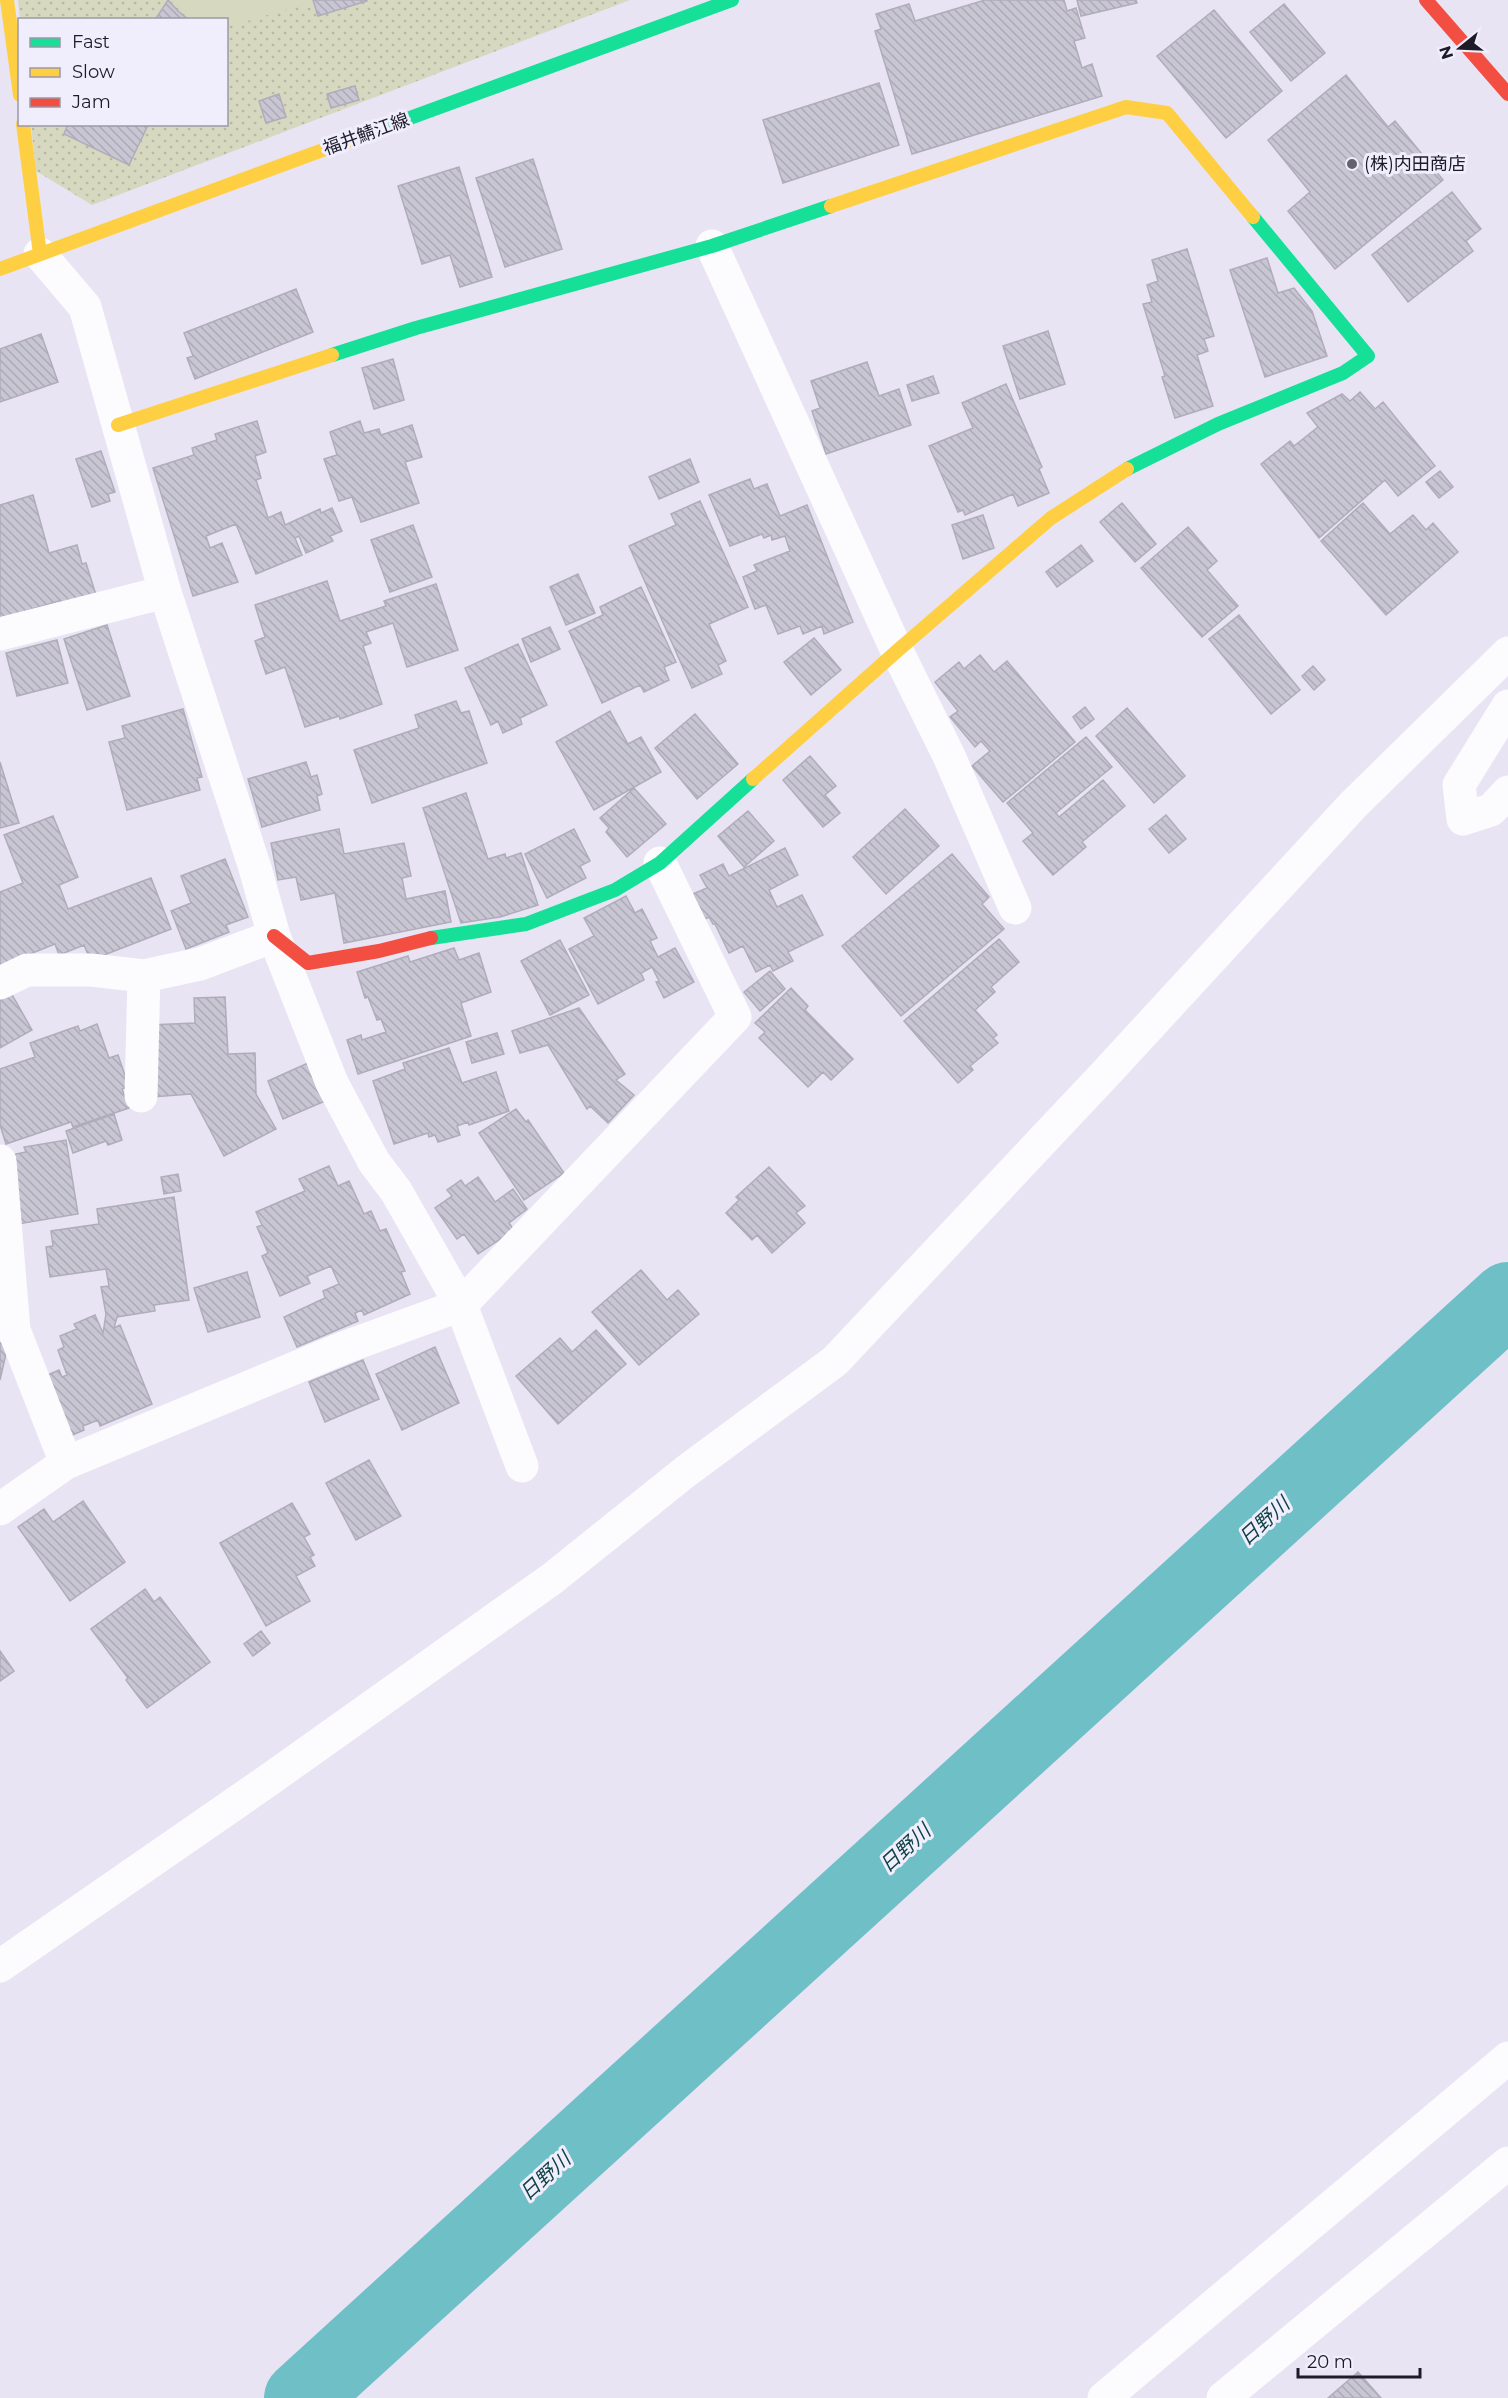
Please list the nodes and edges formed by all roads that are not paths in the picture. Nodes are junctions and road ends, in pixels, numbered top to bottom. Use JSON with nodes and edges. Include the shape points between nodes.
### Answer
{"nodes":[{"id":1,"x":7,"y":0,"type":"edge"},
{"id":2,"x":732,"y":0,"type":"edge"},
{"id":3,"x":1426,"y":0,"type":"edge"},
{"id":4,"x":18,"y":80,"type":"edge"},
{"id":5,"x":1508,"y":94,"type":"edge"},
{"id":6,"x":23,"y":126,"type":"edge"},
{"id":7,"x":712,"y":246,"type":"junction"},
{"id":8,"x":40,"y":254,"type":"junction"},
{"id":9,"x":0,"y":269,"type":"edge"},
{"id":10,"x":118,"y":425,"type":"junction"},
{"id":11,"x":165,"y":592,"type":"junction"},
{"id":12,"x":0,"y":634,"type":"edge"},
{"id":13,"x":897,"y":651,"type":"junction"},
{"id":14,"x":1508,"y":653,"type":"edge"},
{"id":15,"x":1508,"y":706,"type":"edge"},
{"id":16,"x":1508,"y":792,"type":"edge"},
{"id":17,"x":660,"y":863,"type":"junction"},
{"id":18,"x":1015,"y":908,"type":"dead end"},
{"id":19,"x":274,"y":936,"type":"junction"},
{"id":20,"x":144,"y":976,"type":"junction"},
{"id":21,"x":0,"y":983,"type":"edge"},
{"id":22,"x":141,"y":1096,"type":"dead end"},
{"id":23,"x":0,"y":1161,"type":"edge"},
{"id":24,"x":461,"y":1305,"type":"junction"},
{"id":25,"x":66,"y":1463,"type":"junction"},
{"id":26,"x":522,"y":1467,"type":"dead end"},
{"id":27,"x":0,"y":1509,"type":"edge"},
{"id":28,"x":0,"y":1966,"type":"edge"},
{"id":29,"x":1508,"y":2058,"type":"edge"},
{"id":30,"x":1508,"y":2163,"type":"edge"},
{"id":31,"x":1104,"y":2398,"type":"edge"},
{"id":32,"x":1223,"y":2398,"type":"edge"}],
"edges":[{"from":1,"to":4,"type":"street"},
{"from":2,"to":8,"type":"street","name":"福井鯖江線"},
{"from":3,"to":5,"type":"street"},
{"from":6,"to":8,"type":"street"},
{"from":7,"to":10,"type":"street","via":[[416,328]]},
{"from":7,"to":13,"type":"street"},
{"from":7,"to":13,"type":"street","via":[[1126,106],[1167,113],[1368,356],[1342,373],[1218,424],[1121,472],[1051,518]]},
{"from":8,"to":9,"type":"street","name":"福井鯖江線"},
{"from":8,"to":10,"type":"street","via":[[84,307]]},
{"from":10,"to":11,"type":"street"},
{"from":11,"to":12,"type":"street"},
{"from":11,"to":19,"type":"street"},
{"from":13,"to":17,"type":"street"},
{"from":13,"to":18,"type":"street","via":[[949,756]]},
{"from":14,"to":28,"type":"street","via":[[1353,805],[835,1361],[553,1578]]},
{"from":15,"to":16,"type":"street","via":[[1459,785],[1463,819],[1491,810]]},
{"from":17,"to":19,"type":"street","via":[[615,890],[526,924],[449,934],[308,963]]},
{"from":17,"to":24,"type":"street","via":[[735,1017]]},
{"from":19,"to":20,"type":"street","via":[[200,964]]},
{"from":19,"to":24,"type":"street","via":[[332,1083],[374,1162],[396,1191]]},
{"from":20,"to":21,"type":"street","via":[[91,970],[27,970]]},
{"from":20,"to":22,"type":"street"},
{"from":23,"to":25,"type":"street","via":[[14,1330]]},
{"from":24,"to":25,"type":"street","via":[[343,1348]]},
{"from":24,"to":26,"type":"street"},
{"from":25,"to":27,"type":"street"},
{"from":29,"to":31,"type":"street"},
{"from":30,"to":32,"type":"street"}]}
